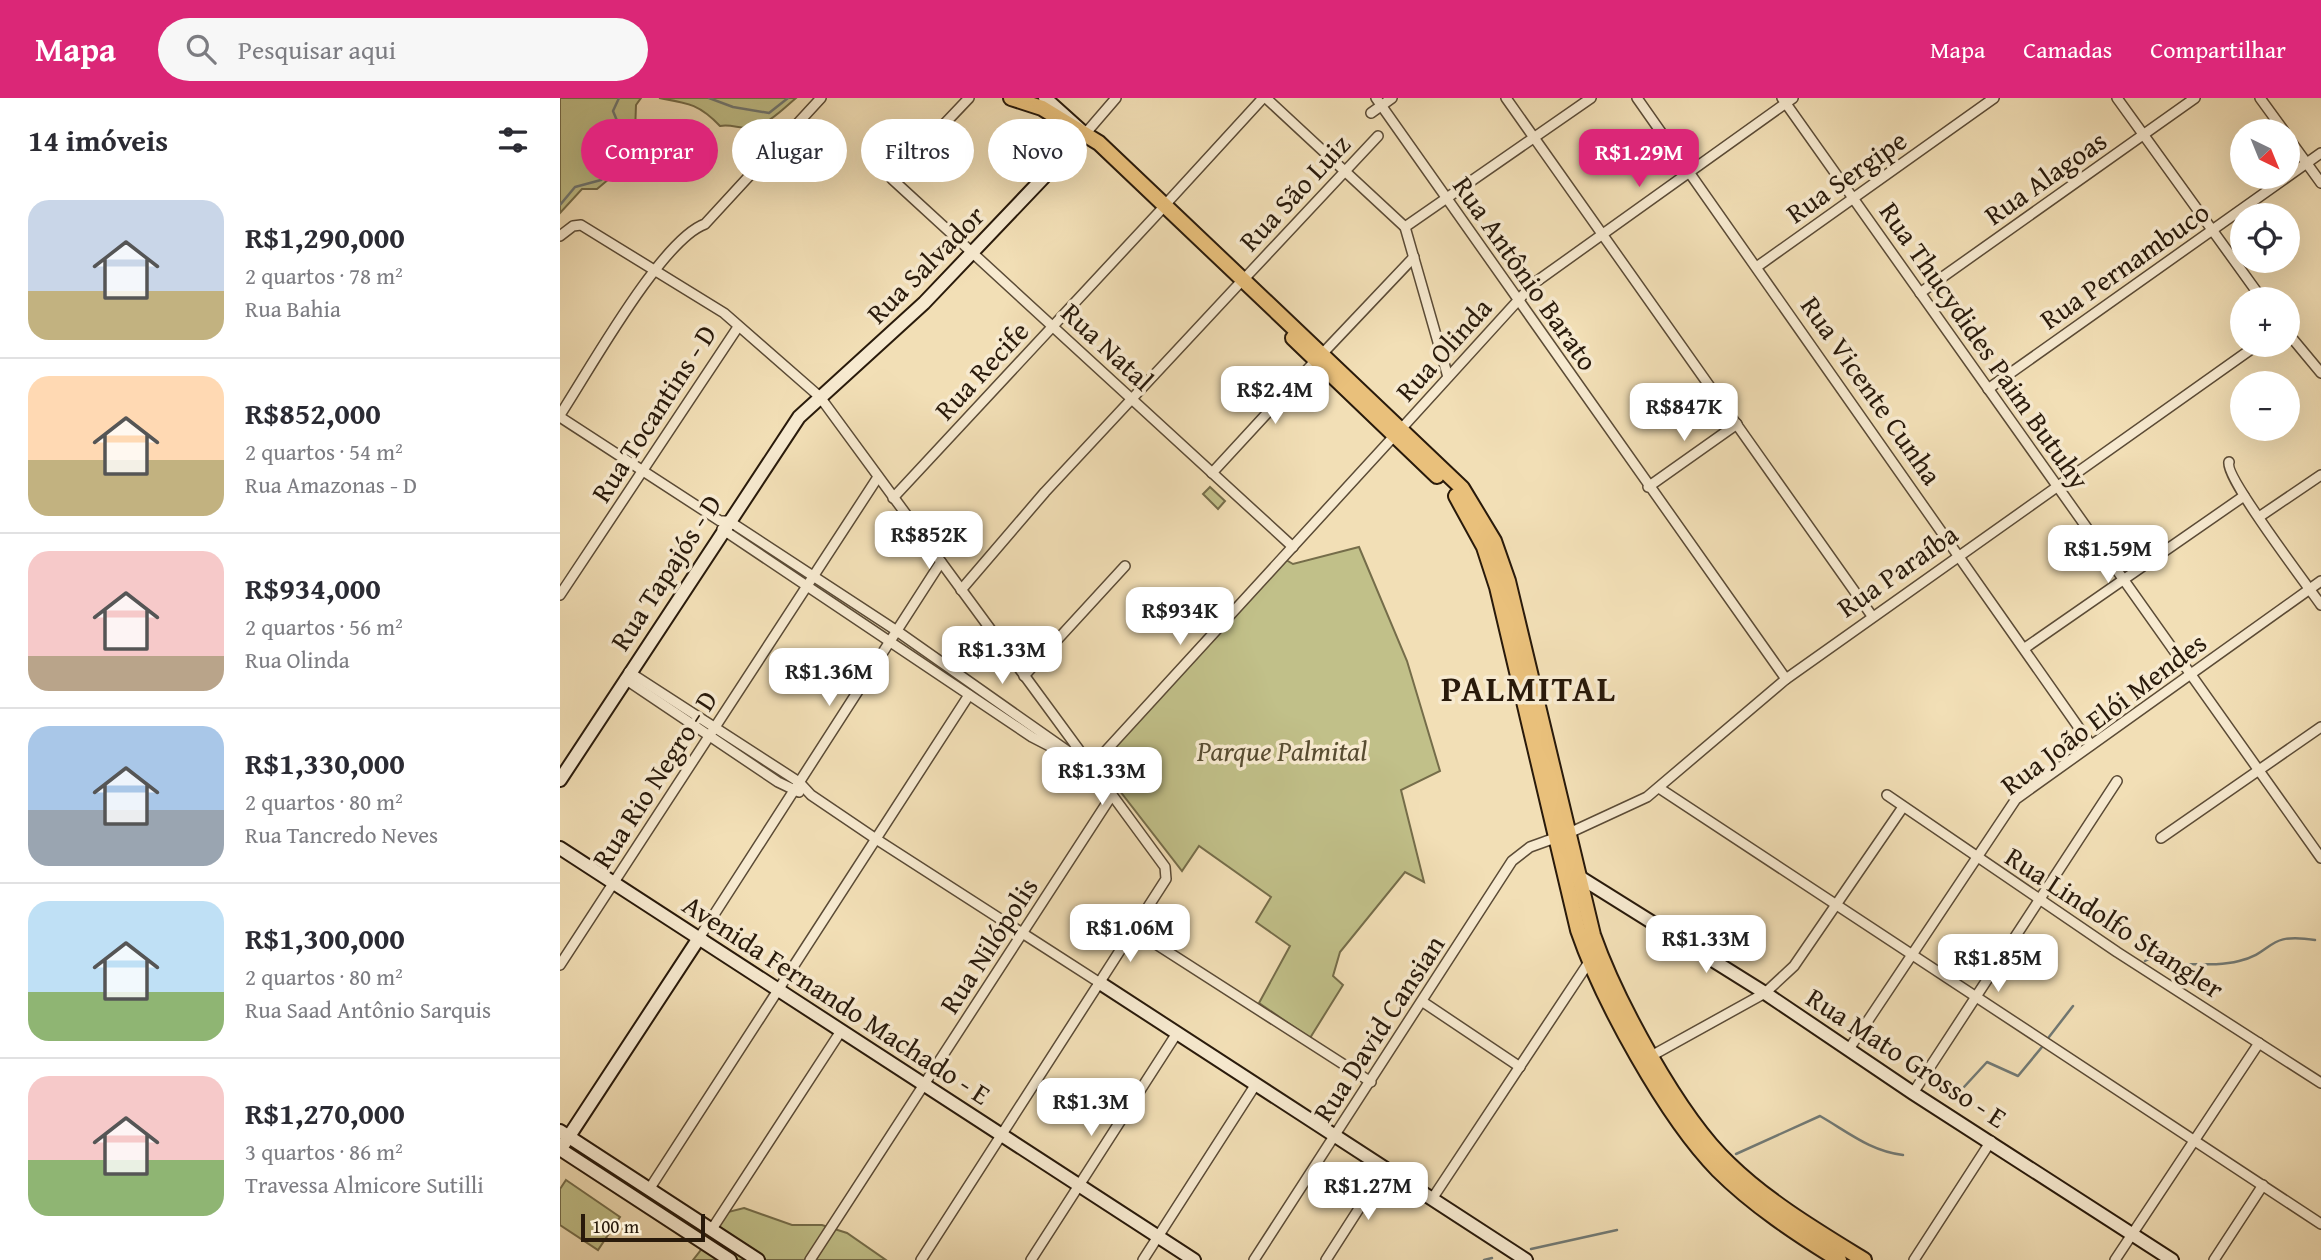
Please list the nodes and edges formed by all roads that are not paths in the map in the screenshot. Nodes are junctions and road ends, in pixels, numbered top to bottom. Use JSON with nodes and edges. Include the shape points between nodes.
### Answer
{"nodes":[{"id":1,"x":821,"y":98,"type":"edge"},
{"id":2,"x":969,"y":98,"type":"edge"},
{"id":3,"x":1011,"y":98,"type":"edge"},
{"id":4,"x":1045,"y":98,"type":"edge"},
{"id":5,"x":1116,"y":98,"type":"edge"},
{"id":6,"x":1265,"y":98,"type":"edge"},
{"id":7,"x":1392,"y":98,"type":"edge"},
{"id":8,"x":1506,"y":98,"type":"edge"},
{"id":9,"x":1591,"y":98,"type":"edge"},
{"id":10,"x":1637,"y":98,"type":"edge"},
{"id":11,"x":1994,"y":98,"type":"edge"},
{"id":12,"x":2117,"y":98,"type":"edge"},
{"id":13,"x":2195,"y":98,"type":"edge"},
{"id":14,"x":2260,"y":98,"type":"edge"},
{"id":15,"x":1787,"y":100,"type":"edge"},
{"id":16,"x":1379,"y":102,"type":"edge"},
{"id":17,"x":1371,"y":113,"type":"dead end"},
{"id":18,"x":1060,"y":119,"type":"edge"},
{"id":19,"x":1068,"y":119,"type":"edge"},
{"id":20,"x":2276,"y":119,"type":"edge"},
{"id":21,"x":1087,"y":131,"type":"edge"},
{"id":22,"x":2143,"y":135,"type":"junction"},
{"id":23,"x":1087,"y":136,"type":"edge"},
{"id":24,"x":1378,"y":136,"type":"dead end"},
{"id":25,"x":1534,"y":139,"type":"junction"},
{"id":26,"x":2300,"y":153,"type":"edge"},
{"id":27,"x":2321,"y":153,"type":"edge"},
{"id":28,"x":2307,"y":163,"type":"junction"},
{"id":29,"x":1345,"y":171,"type":"junction"},
{"id":30,"x":1690,"y":171,"type":"junction"},
{"id":31,"x":1039,"y":182,"type":"edge"},
{"id":32,"x":2321,"y":183,"type":"edge"},
{"id":33,"x":1853,"y":198,"type":"junction"},
{"id":34,"x":1447,"y":200,"type":"junction"},
{"id":35,"x":1162,"y":208,"type":"junction"},
{"id":36,"x":1405,"y":228,"type":"junction"},
{"id":37,"x":2212,"y":231,"type":"junction"},
{"id":38,"x":1602,"y":233,"type":"junction"},
{"id":39,"x":560,"y":236,"type":"edge"},
{"id":40,"x":973,"y":252,"type":"junction"},
{"id":41,"x":1414,"y":257,"type":"junction"},
{"id":42,"x":1758,"y":267,"type":"junction"},
{"id":43,"x":656,"y":268,"type":"junction"},
{"id":44,"x":1241,"y":282,"type":"junction"},
{"id":45,"x":2253,"y":287,"type":"edge"},
{"id":46,"x":1920,"y":293,"type":"junction"},
{"id":47,"x":1517,"y":302,"type":"junction"},
{"id":48,"x":1053,"y":326,"type":"junction"},
{"id":49,"x":738,"y":327,"type":"junction"},
{"id":50,"x":2300,"y":348,"type":"edge"},
{"id":51,"x":1320,"y":357,"type":"junction"},
{"id":52,"x":2240,"y":357,"type":"edge"},
{"id":53,"x":2321,"y":373,"type":"edge"},
{"id":54,"x":1448,"y":377,"type":"junction"},
{"id":55,"x":1988,"y":389,"type":"junction"},
{"id":56,"x":820,"y":397,"type":"junction"},
{"id":57,"x":1132,"y":399,"type":"junction"},
{"id":58,"x":560,"y":416,"type":"edge"},
{"id":59,"x":1737,"y":424,"type":"junction"},
{"id":60,"x":1399,"y":432,"type":"junction"},
{"id":61,"x":2229,"y":462,"type":"dead end"},
{"id":62,"x":643,"y":471,"type":"junction"},
{"id":63,"x":1212,"y":473,"type":"junction"},
{"id":64,"x":2321,"y":475,"type":"edge"},
{"id":65,"x":878,"y":477,"type":"junction"},
{"id":66,"x":2056,"y":486,"type":"junction"},
{"id":67,"x":1648,"y":487,"type":"junction"},
{"id":68,"x":2244,"y":496,"type":"junction"},
{"id":69,"x":893,"y":498,"type":"junction"},
{"id":70,"x":2259,"y":517,"type":"junction"},
{"id":71,"x":724,"y":524,"type":"junction"},
{"id":72,"x":1293,"y":547,"type":"junction"},
{"id":73,"x":1959,"y":554,"type":"junction"},
{"id":74,"x":941,"y":562,"type":"junction"},
{"id":75,"x":1125,"y":566,"type":"dead end"},
{"id":76,"x":814,"y":576,"type":"junction"},
{"id":77,"x":2123,"y":581,"type":"junction"},
{"id":78,"x":2321,"y":581,"type":"edge"},
{"id":79,"x":807,"y":587,"type":"junction"},
{"id":80,"x":2310,"y":589,"type":"junction"},
{"id":81,"x":961,"y":590,"type":"junction"},
{"id":82,"x":560,"y":595,"type":"edge"},
{"id":83,"x":2321,"y":605,"type":"edge"},
{"id":84,"x":1872,"y":616,"type":"junction"},
{"id":85,"x":897,"y":631,"type":"junction"},
{"id":86,"x":890,"y":642,"type":"junction"},
{"id":87,"x":2025,"y":648,"type":"junction"},
{"id":88,"x":2190,"y":674,"type":"junction"},
{"id":89,"x":627,"y":675,"type":"junction"},
{"id":90,"x":1024,"y":677,"type":"junction"},
{"id":91,"x":1786,"y":679,"type":"junction"},
{"id":92,"x":969,"y":695,"type":"junction"},
{"id":93,"x":1063,"y":726,"type":"junction"},
{"id":94,"x":716,"y":727,"type":"junction"},
{"id":95,"x":2321,"y":727,"type":"edge"},
{"id":96,"x":709,"y":737,"type":"junction"},
{"id":97,"x":1050,"y":739,"type":"junction"},
{"id":98,"x":2091,"y":745,"type":"junction"},
{"id":99,"x":1091,"y":767,"type":"junction"},
{"id":100,"x":2258,"y":771,"type":"junction"},
{"id":101,"x":560,"y":780,"type":"edge"},
{"id":102,"x":2117,"y":781,"type":"dead end"},
{"id":103,"x":797,"y":786,"type":"junction"},
{"id":104,"x":1660,"y":788,"type":"junction"},
{"id":105,"x":1112,"y":795,"type":"junction"},
{"id":106,"x":1887,"y":795,"type":"dead end"},
{"id":107,"x":1903,"y":807,"type":"junction"},
{"id":108,"x":1561,"y":836,"type":"junction"},
{"id":109,"x":2161,"y":838,"type":"dead end"},
{"id":110,"x":876,"y":839,"type":"junction"},
{"id":111,"x":560,"y":848,"type":"edge"},
{"id":112,"x":1975,"y":857,"type":"junction"},
{"id":113,"x":2321,"y":858,"type":"edge"},
{"id":114,"x":1572,"y":877,"type":"junction"},
{"id":115,"x":613,"y":883,"type":"junction"},
{"id":116,"x":2039,"y":900,"type":"junction"},
{"id":117,"x":1835,"y":904,"type":"junction"},
{"id":118,"x":1134,"y":930,"type":"junction"},
{"id":119,"x":1022,"y":933,"type":"junction"},
{"id":120,"x":699,"y":938,"type":"junction"},
{"id":121,"x":1911,"y":954,"type":"junction"},
{"id":122,"x":1589,"y":962,"type":"junction"},
{"id":123,"x":560,"y":965,"type":"edge"},
{"id":124,"x":1100,"y":983,"type":"junction"},
{"id":125,"x":778,"y":990,"type":"junction"},
{"id":126,"x":1765,"y":993,"type":"junction"},
{"id":127,"x":1976,"y":998,"type":"junction"},
{"id":128,"x":1423,"y":1002,"type":"junction"},
{"id":129,"x":841,"y":1031,"type":"junction"},
{"id":130,"x":1177,"y":1033,"type":"junction"},
{"id":131,"x":2259,"y":1043,"type":"junction"},
{"id":132,"x":1849,"y":1049,"type":"junction"},
{"id":133,"x":1648,"y":1058,"type":"junction"},
{"id":134,"x":1520,"y":1067,"type":"junction"},
{"id":135,"x":1370,"y":1082,"type":"junction"},
{"id":136,"x":2321,"y":1083,"type":"edge"},
{"id":137,"x":924,"y":1084,"type":"junction"},
{"id":138,"x":1255,"y":1084,"type":"junction"},
{"id":139,"x":1913,"y":1093,"type":"junction"},
{"id":140,"x":564,"y":1134,"type":"edge"},
{"id":141,"x":1003,"y":1136,"type":"junction"},
{"id":142,"x":1335,"y":1136,"type":"junction"},
{"id":143,"x":2194,"y":1140,"type":"junction"},
{"id":144,"x":1991,"y":1141,"type":"junction"},
{"id":145,"x":560,"y":1150,"type":"edge"},
{"id":146,"x":1385,"y":1168,"type":"junction"},
{"id":147,"x":1079,"y":1185,"type":"junction"},
{"id":148,"x":2263,"y":1185,"type":"junction"},
{"id":149,"x":650,"y":1188,"type":"junction"},
{"id":150,"x":1433,"y":1199,"type":"junction"},
{"id":151,"x":2321,"y":1224,"type":"edge"},
{"id":152,"x":712,"y":1230,"type":"junction"},
{"id":153,"x":2133,"y":1234,"type":"junction"},
{"id":154,"x":1158,"y":1237,"type":"junction"},
{"id":155,"x":730,"y":1260,"type":"edge"},
{"id":156,"x":758,"y":1260,"type":"edge"},
{"id":157,"x":810,"y":1260,"type":"edge"},
{"id":158,"x":921,"y":1260,"type":"edge"},
{"id":159,"x":1031,"y":1260,"type":"edge"},
{"id":160,"x":1143,"y":1260,"type":"edge"},
{"id":161,"x":1194,"y":1260,"type":"edge"},
{"id":162,"x":1254,"y":1260,"type":"edge"},
{"id":163,"x":1326,"y":1260,"type":"edge"},
{"id":164,"x":1526,"y":1260,"type":"edge"},
{"id":165,"x":1839,"y":1260,"type":"edge"},
{"id":166,"x":1864,"y":1260,"type":"edge"},
{"id":167,"x":1914,"y":1260,"type":"edge"},
{"id":168,"x":2115,"y":1260,"type":"edge"},
{"id":169,"x":2172,"y":1260,"type":"edge"},
{"id":170,"x":2214,"y":1260,"type":"edge"}],
"edges":[{"from":1,"to":43,"type":"street","via":[[705,224],[678,241]]},
{"from":2,"to":40,"type":"street","name":"Rua Natal","via":[[892,179]]},
{"from":3,"to":18,"type":"main road"},
{"from":4,"to":19,"type":"street"},
{"from":5,"to":21,"type":"street","name":"Rua Salvador"},
{"from":6,"to":29,"type":"street"},
{"from":6,"to":35,"type":"street","name":"Rua Recife"},
{"from":7,"to":16,"type":"street"},
{"from":8,"to":25,"type":"street"},
{"from":9,"to":25,"type":"street"},
{"from":10,"to":30,"type":"street","name":"Rua Vicente Cunha"},
{"from":11,"to":33,"type":"street","name":"Rua Sergipe"},
{"from":12,"to":22,"type":"street"},
{"from":13,"to":22,"type":"street","name":"Rua Alagoas"},
{"from":14,"to":20,"type":"street"},
{"from":15,"to":30,"type":"street","name":"Rua Olinda"},
{"from":15,"to":33,"type":"street","name":"Rua Thucydides Paim Butuhy"},
{"from":16,"to":17,"type":"street"},
{"from":16,"to":34,"type":"street","name":"Rua Antônio Barato"},
{"from":22,"to":37,"type":"street"},
{"from":22,"to":46,"type":"street","name":"Rua Alagoas"},
{"from":23,"to":35,"type":"main road"},
{"from":24,"to":29,"type":"street","name":"Rua São Luiz"},
{"from":25,"to":34,"type":"street"},
{"from":25,"to":38,"type":"street"},
{"from":26,"to":28,"type":"street"},
{"from":27,"to":28,"type":"street","name":"Rua Pernambuco"},
{"from":28,"to":32,"type":"street"},
{"from":28,"to":37,"type":"street","name":"Rua Pernambuco"},
{"from":29,"to":36,"type":"street"},
{"from":29,"to":44,"type":"street","name":"Rua São Luiz"},
{"from":30,"to":38,"type":"street","name":"Rua Olinda"},
{"from":30,"to":42,"type":"street","name":"Rua Vicente Cunha"},
{"from":31,"to":40,"type":"street","name":"Rua Salvador"},
{"from":33,"to":42,"type":"street","name":"Rua Sergipe"},
{"from":33,"to":46,"type":"street","name":"Rua Thucydides Paim Butuhy"},
{"from":34,"to":36,"type":"street"},
{"from":34,"to":47,"type":"street","name":"Rua Antônio Barato"},
{"from":35,"to":44,"type":"main road"},
{"from":35,"to":48,"type":"street","name":"Rua Recife"},
{"from":36,"to":41,"type":"street"},
{"from":37,"to":45,"type":"street"},
{"from":37,"to":55,"type":"street","name":"Rua Pernambuco"},
{"from":38,"to":47,"type":"street","name":"Rua Olinda","via":[[1533,284]]},
{"from":38,"to":59,"type":"street"},
{"from":39,"to":43,"type":"street","via":[[573,226],[593,229]]},
{"from":40,"to":48,"type":"street","name":"Rua Natal"},
{"from":40,"to":56,"type":"street","name":"Rua Salvador","via":[[884,342]]},
{"from":41,"to":51,"type":"street"},
{"from":41,"to":54,"type":"street"},
{"from":42,"to":73,"type":"street","name":"Rua Vicente Cunha"},
{"from":43,"to":49,"type":"street"},
{"from":43,"to":58,"type":"street"},
{"from":44,"to":51,"type":"main road"},
{"from":44,"to":57,"type":"street","name":"Rua São Luiz"},
{"from":46,"to":55,"type":"street","name":"Rua Thucydides Paim Butuhy"},
{"from":47,"to":54,"type":"street","name":"Rua Olinda"},
{"from":47,"to":67,"type":"street","name":"Rua Antônio Barato"},
{"from":48,"to":57,"type":"street","name":"Rua Natal"},
{"from":48,"to":69,"type":"street","name":"Rua Recife"},
{"from":49,"to":56,"type":"street"},
{"from":49,"to":62,"type":"street","name":"Rua Tocantins - D"},
{"from":50,"to":53,"type":"street"},
{"from":51,"to":60,"type":"main road"},
{"from":51,"to":63,"type":"street"},
{"from":52,"to":66,"type":"street","name":"Rua Paraíba"},
{"from":54,"to":60,"type":"street","name":"Rua Olinda"},
{"from":55,"to":66,"type":"street","name":"Rua Thucydides Paim Butuhy"},
{"from":56,"to":65,"type":"street"},
{"from":56,"to":71,"type":"street","name":"Rua Tapajós - D","via":[[799,417]]},
{"from":57,"to":63,"type":"street","name":"Rua Natal"},
{"from":57,"to":81,"type":"street","name":"Rua São Luiz"},
{"from":58,"to":62,"type":"street"},
{"from":59,"to":67,"type":"street"},
{"from":59,"to":84,"type":"street"},
{"from":60,"to":72,"type":"street","name":"Rua Olinda"},
{"from":60,"to":108,"type":"main road","via":[[1455,494],[1484,547]]},
{"from":61,"to":68,"type":"street","via":[[2228,471]]},
{"from":62,"to":71,"type":"street"},
{"from":62,"to":82,"type":"street","name":"Rua Tocantins - D"},
{"from":63,"to":72,"type":"street","name":"Rua Natal"},
{"from":64,"to":70,"type":"street"},
{"from":65,"to":69,"type":"street"},
{"from":65,"to":76,"type":"street","name":"Rua Rio Negro - D"},
{"from":66,"to":73,"type":"street","name":"Rua Paraíba"},
{"from":66,"to":77,"type":"street","name":"Rua Thucydides Paim Butuhy"},
{"from":67,"to":91,"type":"street","name":"Rua Antônio Barato"},
{"from":68,"to":70,"type":"street"},
{"from":68,"to":77,"type":"street"},
{"from":69,"to":74,"type":"street"},
{"from":70,"to":80,"type":"street"},
{"from":71,"to":76,"type":"street"},
{"from":71,"to":79,"type":"street"},
{"from":71,"to":89,"type":"street","name":"Rua Tapajós - D"},
{"from":72,"to":99,"type":"street","name":"Rua Olinda"},
{"from":73,"to":84,"type":"street","name":"Rua Paraíba"},
{"from":73,"to":87,"type":"street","name":"Rua Vicente Cunha"},
{"from":74,"to":81,"type":"street"},
{"from":74,"to":85,"type":"street"},
{"from":75,"to":90,"type":"street"},
{"from":76,"to":79,"type":"street","name":"Rua Rio Negro - D"},
{"from":76,"to":85,"type":"street"},
{"from":77,"to":87,"type":"street"},
{"from":77,"to":88,"type":"street","name":"Rua Thucydides Paim Butuhy"},
{"from":78,"to":80,"type":"street","name":"Rua João Elói Mendes"},
{"from":79,"to":86,"type":"street"},
{"from":79,"to":94,"type":"street","name":"Rua Rio Negro - D"},
{"from":80,"to":83,"type":"street"},
{"from":80,"to":88,"type":"street","name":"Rua João Elói Mendes"},
{"from":81,"to":90,"type":"street"},
{"from":84,"to":91,"type":"street","name":"Rua Paraíba"},
{"from":85,"to":86,"type":"street"},
{"from":85,"to":97,"type":"street"},
{"from":86,"to":92,"type":"street"},
{"from":86,"to":103,"type":"street"},
{"from":87,"to":98,"type":"street","name":"Rua Vicente Cunha"},
{"from":88,"to":98,"type":"street","name":"Rua João Elói Mendes"},
{"from":88,"to":100,"type":"street","name":"Rua Thucydides Paim Butuhy"},
{"from":89,"to":94,"type":"street"},
{"from":89,"to":96,"type":"street"},
{"from":89,"to":101,"type":"street","name":"Rua Tapajós - D"},
{"from":90,"to":93,"type":"street"},
{"from":91,"to":104,"type":"street","name":"Rua Paraíba"},
{"from":92,"to":99,"type":"street","via":[[1032,737]]},
{"from":92,"to":110,"type":"street"},
{"from":93,"to":97,"type":"street"},
{"from":93,"to":99,"type":"street"},
{"from":94,"to":96,"type":"street","name":"Rua Rio Negro - D"},
{"from":94,"to":103,"type":"street"},
{"from":95,"to":100,"type":"street"},
{"from":96,"to":103,"type":"street"},
{"from":96,"to":115,"type":"street","name":"Rua Rio Negro - D"},
{"from":97,"to":99,"type":"street"},
{"from":98,"to":112,"type":"street","name":"Rua João Elói Mendes","via":[[2017,799]]},
{"from":99,"to":105,"type":"street"},
{"from":100,"to":109,"type":"street"},
{"from":100,"to":113,"type":"street","name":"Rua Thucydides Paim Butuhy"},
{"from":102,"to":116,"type":"street"},
{"from":103,"to":110,"type":"street"},
{"from":103,"to":120,"type":"street"},
{"from":104,"to":108,"type":"street","name":"Rua Paraíba"},
{"from":104,"to":117,"type":"street"},
{"from":105,"to":118,"type":"street","via":[[1165,867],[1166,879]]},
{"from":105,"to":119,"type":"street","name":"Rua Nilópolis"},
{"from":106,"to":107,"type":"street","name":"Rua Lindolfo Stangler"},
{"from":107,"to":112,"type":"street","name":"Rua Lindolfo Stangler"},
{"from":107,"to":117,"type":"street"},
{"from":108,"to":114,"type":"main road"},
{"from":108,"to":128,"type":"street","name":"Rua David Cansian","via":[[1530,847],[1512,861]]},
{"from":110,"to":119,"type":"street"},
{"from":110,"to":125,"type":"street"},
{"from":111,"to":115,"type":"street","name":"Avenida Fernando Machado - E"},
{"from":112,"to":116,"type":"street","name":"Rua Lindolfo Stangler"},
{"from":112,"to":121,"type":"street","name":"Rua João Elói Mendes"},
{"from":114,"to":122,"type":"main road"},
{"from":114,"to":126,"type":"street","name":"Rua Mato Grosso - E"},
{"from":114,"to":133,"type":"main road","via":[[1601,959]]},
{"from":115,"to":120,"type":"street","name":"Avenida Fernando Machado - E"},
{"from":115,"to":123,"type":"street","name":"Rua Rio Negro - D"},
{"from":116,"to":127,"type":"street"},
{"from":116,"to":131,"type":"street","name":"Rua Lindolfo Stangler"},
{"from":117,"to":121,"type":"street"},
{"from":117,"to":126,"type":"street","via":[[1794,966]]},
{"from":118,"to":124,"type":"street"},
{"from":118,"to":135,"type":"street"},
{"from":119,"to":124,"type":"street"},
{"from":119,"to":137,"type":"street","name":"Rua Nilópolis"},
{"from":120,"to":125,"type":"street","name":"Avenida Fernando Machado - E"},
{"from":120,"to":140,"type":"street"},
{"from":121,"to":127,"type":"street"},
{"from":121,"to":132,"type":"street","name":"Rua João Elói Mendes"},
{"from":122,"to":133,"type":"main road"},
{"from":122,"to":134,"type":"street"},
{"from":124,"to":130,"type":"street"},
{"from":124,"to":141,"type":"street"},
{"from":125,"to":129,"type":"street","name":"Avenida Fernando Machado - E"},
{"from":125,"to":149,"type":"street"},
{"from":126,"to":132,"type":"street","name":"Rua Mato Grosso - E"},
{"from":126,"to":133,"type":"street"},
{"from":127,"to":139,"type":"street"},
{"from":127,"to":143,"type":"street"},
{"from":128,"to":134,"type":"street"},
{"from":128,"to":135,"type":"street","name":"Rua David Cansian"},
{"from":129,"to":137,"type":"street","name":"Avenida Fernando Machado - E"},
{"from":129,"to":152,"type":"street"},
{"from":130,"to":138,"type":"street"},
{"from":130,"to":147,"type":"street"},
{"from":131,"to":136,"type":"street","name":"Rua Lindolfo Stangler"},
{"from":131,"to":143,"type":"street"},
{"from":132,"to":139,"type":"street","name":"Rua Mato Grosso - E"},
{"from":133,"to":165,"type":"main road","via":[[1698,1147],[1720,1171],[1785,1224]]},
{"from":133,"to":166,"type":"main road","via":[[1728,1163],[1761,1191]]},
{"from":134,"to":150,"type":"street"},
{"from":135,"to":142,"type":"street","name":"Rua David Cansian"},
{"from":137,"to":141,"type":"street","name":"Avenida Fernando Machado - E"},
{"from":137,"to":157,"type":"street","name":"Rua Nilópolis"},
{"from":138,"to":142,"type":"street"},
{"from":138,"to":154,"type":"street"},
{"from":139,"to":144,"type":"street","name":"Rua Mato Grosso - E"},
{"from":140,"to":145,"type":"street"},
{"from":140,"to":149,"type":"street"},
{"from":141,"to":147,"type":"street","name":"Avenida Fernando Machado - E"},
{"from":141,"to":158,"type":"street"},
{"from":142,"to":146,"type":"street"},
{"from":142,"to":162,"type":"street","name":"Rua David Cansian"},
{"from":143,"to":148,"type":"street"},
{"from":143,"to":153,"type":"street"},
{"from":144,"to":153,"type":"street","name":"Rua Mato Grosso - E"},
{"from":144,"to":167,"type":"street"},
{"from":145,"to":155,"type":"street"},
{"from":146,"to":150,"type":"street"},
{"from":146,"to":163,"type":"street"},
{"from":147,"to":154,"type":"street","name":"Avenida Fernando Machado - E"},
{"from":147,"to":159,"type":"street"},
{"from":148,"to":151,"type":"street"},
{"from":148,"to":170,"type":"street"},
{"from":149,"to":152,"type":"street"},
{"from":150,"to":164,"type":"street"},
{"from":152,"to":156,"type":"street"},
{"from":153,"to":168,"type":"street"},
{"from":153,"to":169,"type":"street","name":"Rua Mato Grosso - E"},
{"from":154,"to":160,"type":"street"},
{"from":154,"to":161,"type":"street","name":"Avenida Fernando Machado - E"}]}
